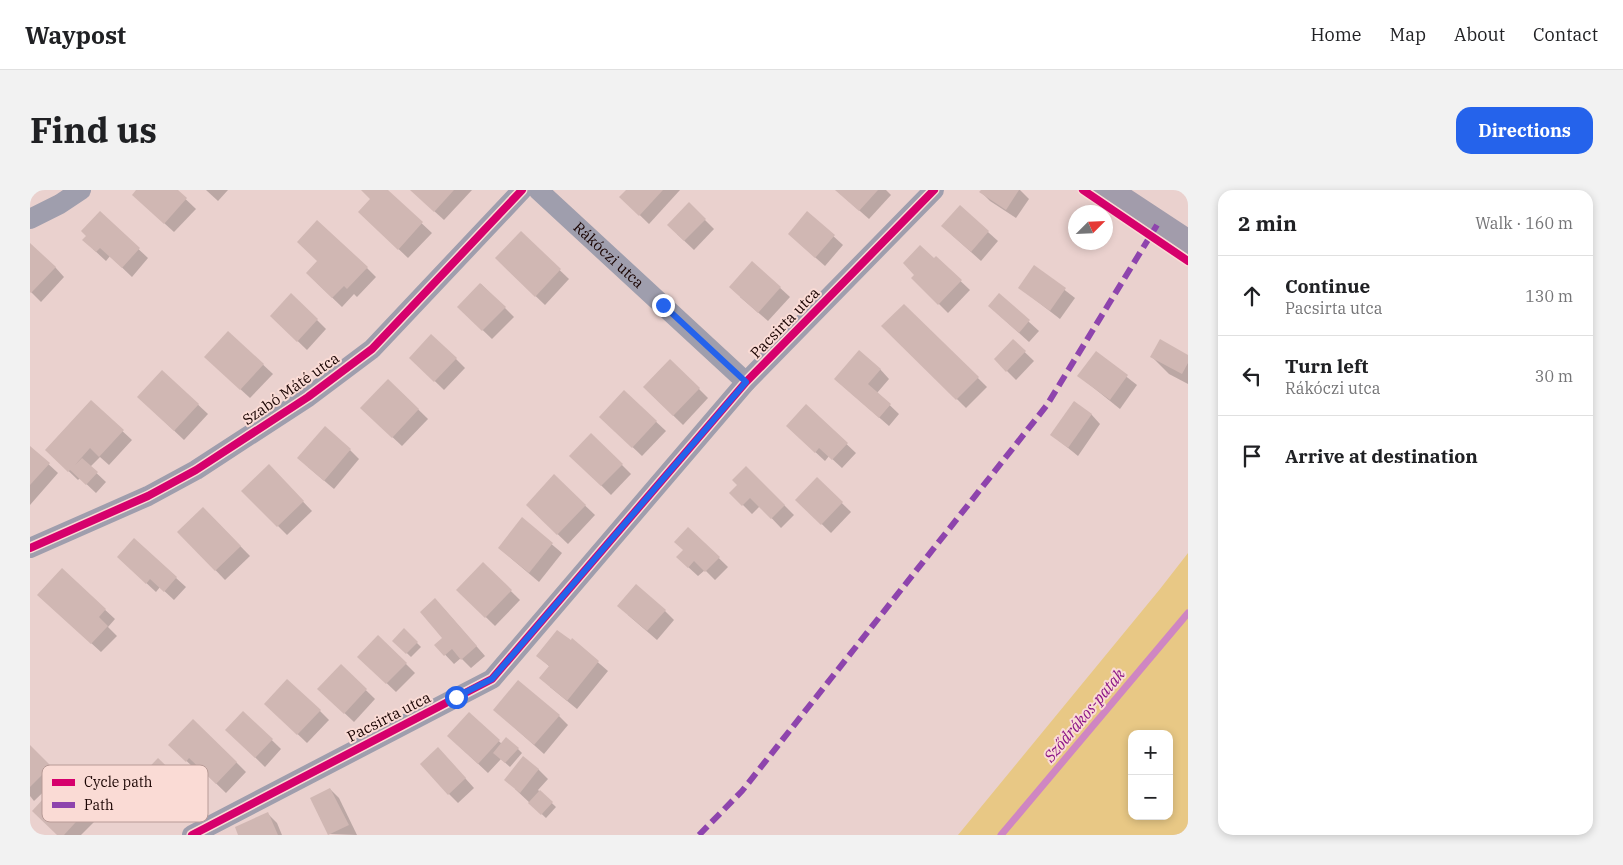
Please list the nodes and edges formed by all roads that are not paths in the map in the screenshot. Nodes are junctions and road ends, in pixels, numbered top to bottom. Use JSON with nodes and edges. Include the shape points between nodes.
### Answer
{"nodes":[{"id":1,"x":81,"y":190,"type":"edge"},
{"id":2,"x":522,"y":190,"type":"edge"},
{"id":3,"x":538,"y":190,"type":"edge"},
{"id":4,"x":934,"y":190,"type":"edge"},
{"id":5,"x":1106,"y":190,"type":"edge"},
{"id":6,"x":30,"y":219,"type":"edge"},
{"id":7,"x":1188,"y":244,"type":"edge"},
{"id":8,"x":746,"y":382,"type":"junction"},
{"id":9,"x":30,"y":548,"type":"edge"},
{"id":10,"x":192,"y":835,"type":"edge"}],
"edges":[{"from":1,"to":6,"type":"street"},
{"from":2,"to":9,"type":"street","name":"Szabó Máté utca","via":[[372,349],[308,397],[196,470],[148,496]]},
{"from":3,"to":8,"type":"street","name":"Rákóczi utca"},
{"from":4,"to":8,"type":"street","name":"Pacsirta utca"},
{"from":5,"to":7,"type":"street"},
{"from":8,"to":10,"type":"street","name":"Pacsirta utca","via":[[492,679]]}]}
